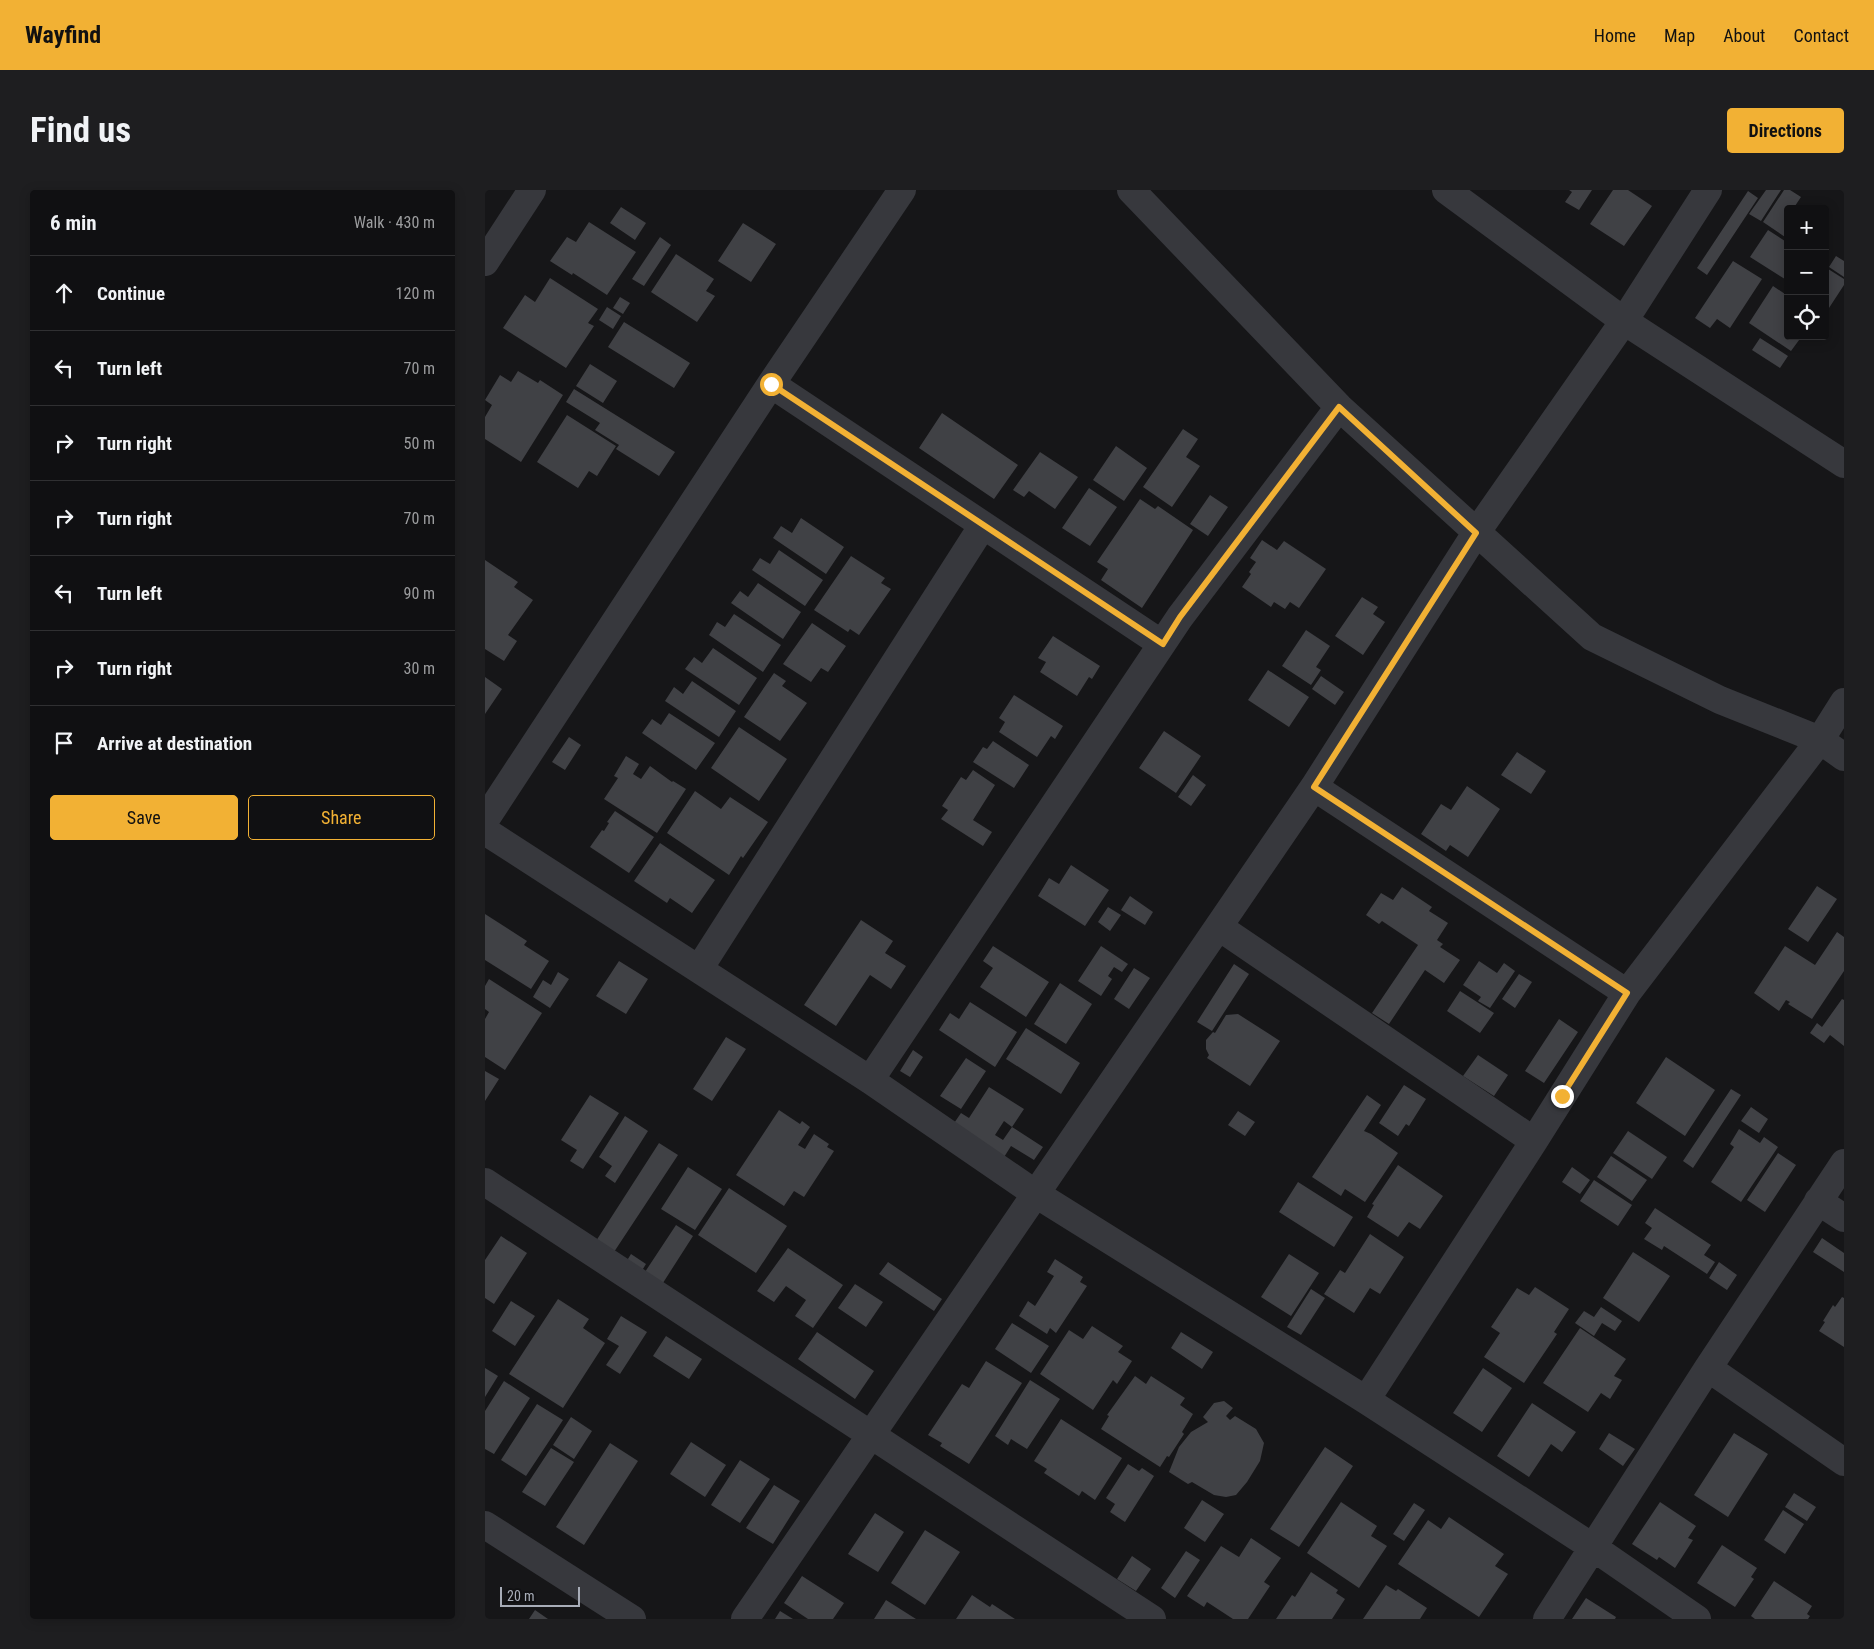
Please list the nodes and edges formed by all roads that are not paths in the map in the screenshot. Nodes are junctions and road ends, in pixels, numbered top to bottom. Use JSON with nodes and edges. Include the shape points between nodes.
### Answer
{"nodes":[{"id":1,"x":532,"y":190,"type":"edge"},
{"id":2,"x":902,"y":190,"type":"edge"},
{"id":3,"x":1131,"y":190,"type":"edge"},
{"id":4,"x":1446,"y":190,"type":"edge"},
{"id":5,"x":1708,"y":190,"type":"edge"},
{"id":6,"x":485,"y":262,"type":"edge"},
{"id":7,"x":1624,"y":321,"type":"junction"},
{"id":8,"x":771,"y":384,"type":"junction"},
{"id":9,"x":1339,"y":407,"type":"junction"},
{"id":10,"x":1844,"y":464,"type":"edge"},
{"id":11,"x":983,"y":525,"type":"junction"},
{"id":12,"x":1476,"y":533,"type":"junction"},
{"id":13,"x":1163,"y":644,"type":"junction"},
{"id":14,"x":1844,"y":702,"type":"edge"},
{"id":15,"x":1820,"y":740,"type":"junction"},
{"id":16,"x":1844,"y":757,"type":"edge"},
{"id":17,"x":1314,"y":787,"type":"junction"},
{"id":18,"x":485,"y":820,"type":"edge"},
{"id":19,"x":485,"y":831,"type":"edge"},
{"id":20,"x":1219,"y":927,"type":"junction"},
{"id":21,"x":699,"y":970,"type":"junction"},
{"id":22,"x":1627,"y":993,"type":"junction"},
{"id":23,"x":870,"y":1080,"type":"junction"},
{"id":24,"x":1534,"y":1141,"type":"junction"},
{"id":25,"x":1844,"y":1163,"type":"edge"},
{"id":26,"x":485,"y":1182,"type":"edge"},
{"id":27,"x":1036,"y":1194,"type":"junction"},
{"id":28,"x":1819,"y":1201,"type":"junction"},
{"id":29,"x":1844,"y":1218,"type":"edge"},
{"id":30,"x":1708,"y":1368,"type":"junction"},
{"id":31,"x":1366,"y":1400,"type":"junction"},
{"id":32,"x":871,"y":1436,"type":"junction"},
{"id":33,"x":1844,"y":1462,"type":"edge"},
{"id":34,"x":485,"y":1525,"type":"edge"},
{"id":35,"x":1594,"y":1548,"type":"junction"},
{"id":36,"x":632,"y":1619,"type":"edge"},
{"id":37,"x":745,"y":1619,"type":"edge"},
{"id":38,"x":1152,"y":1619,"type":"edge"},
{"id":39,"x":1547,"y":1619,"type":"edge"},
{"id":40,"x":1697,"y":1619,"type":"edge"}],
"edges":[{"from":1,"to":6,"type":"street"},
{"from":2,"to":8,"type":"street"},
{"from":3,"to":9,"type":"street"},
{"from":4,"to":7,"type":"street"},
{"from":5,"to":7,"type":"street"},
{"from":7,"to":10,"type":"street"},
{"from":7,"to":12,"type":"street"},
{"from":8,"to":11,"type":"street"},
{"from":8,"to":18,"type":"street"},
{"from":9,"to":12,"type":"street"},
{"from":9,"to":13,"type":"street"},
{"from":11,"to":13,"type":"street"},
{"from":11,"to":21,"type":"street"},
{"from":12,"to":15,"type":"street","via":[[1592,637],[1720,700]]},
{"from":12,"to":17,"type":"street"},
{"from":13,"to":23,"type":"street"},
{"from":14,"to":15,"type":"street"},
{"from":15,"to":16,"type":"street"},
{"from":15,"to":22,"type":"street"},
{"from":17,"to":20,"type":"street"},
{"from":17,"to":22,"type":"street"},
{"from":19,"to":21,"type":"street"},
{"from":20,"to":24,"type":"street"},
{"from":20,"to":27,"type":"street"},
{"from":21,"to":23,"type":"street"},
{"from":22,"to":24,"type":"street"},
{"from":23,"to":27,"type":"street"},
{"from":24,"to":31,"type":"street"},
{"from":25,"to":28,"type":"street"},
{"from":26,"to":32,"type":"street"},
{"from":27,"to":31,"type":"street"},
{"from":27,"to":32,"type":"street"},
{"from":28,"to":29,"type":"street"},
{"from":28,"to":30,"type":"street"},
{"from":30,"to":33,"type":"street"},
{"from":30,"to":35,"type":"street"},
{"from":31,"to":35,"type":"street"},
{"from":32,"to":37,"type":"street"},
{"from":32,"to":38,"type":"street"},
{"from":34,"to":36,"type":"street"},
{"from":35,"to":39,"type":"street"},
{"from":35,"to":40,"type":"street"}]}
